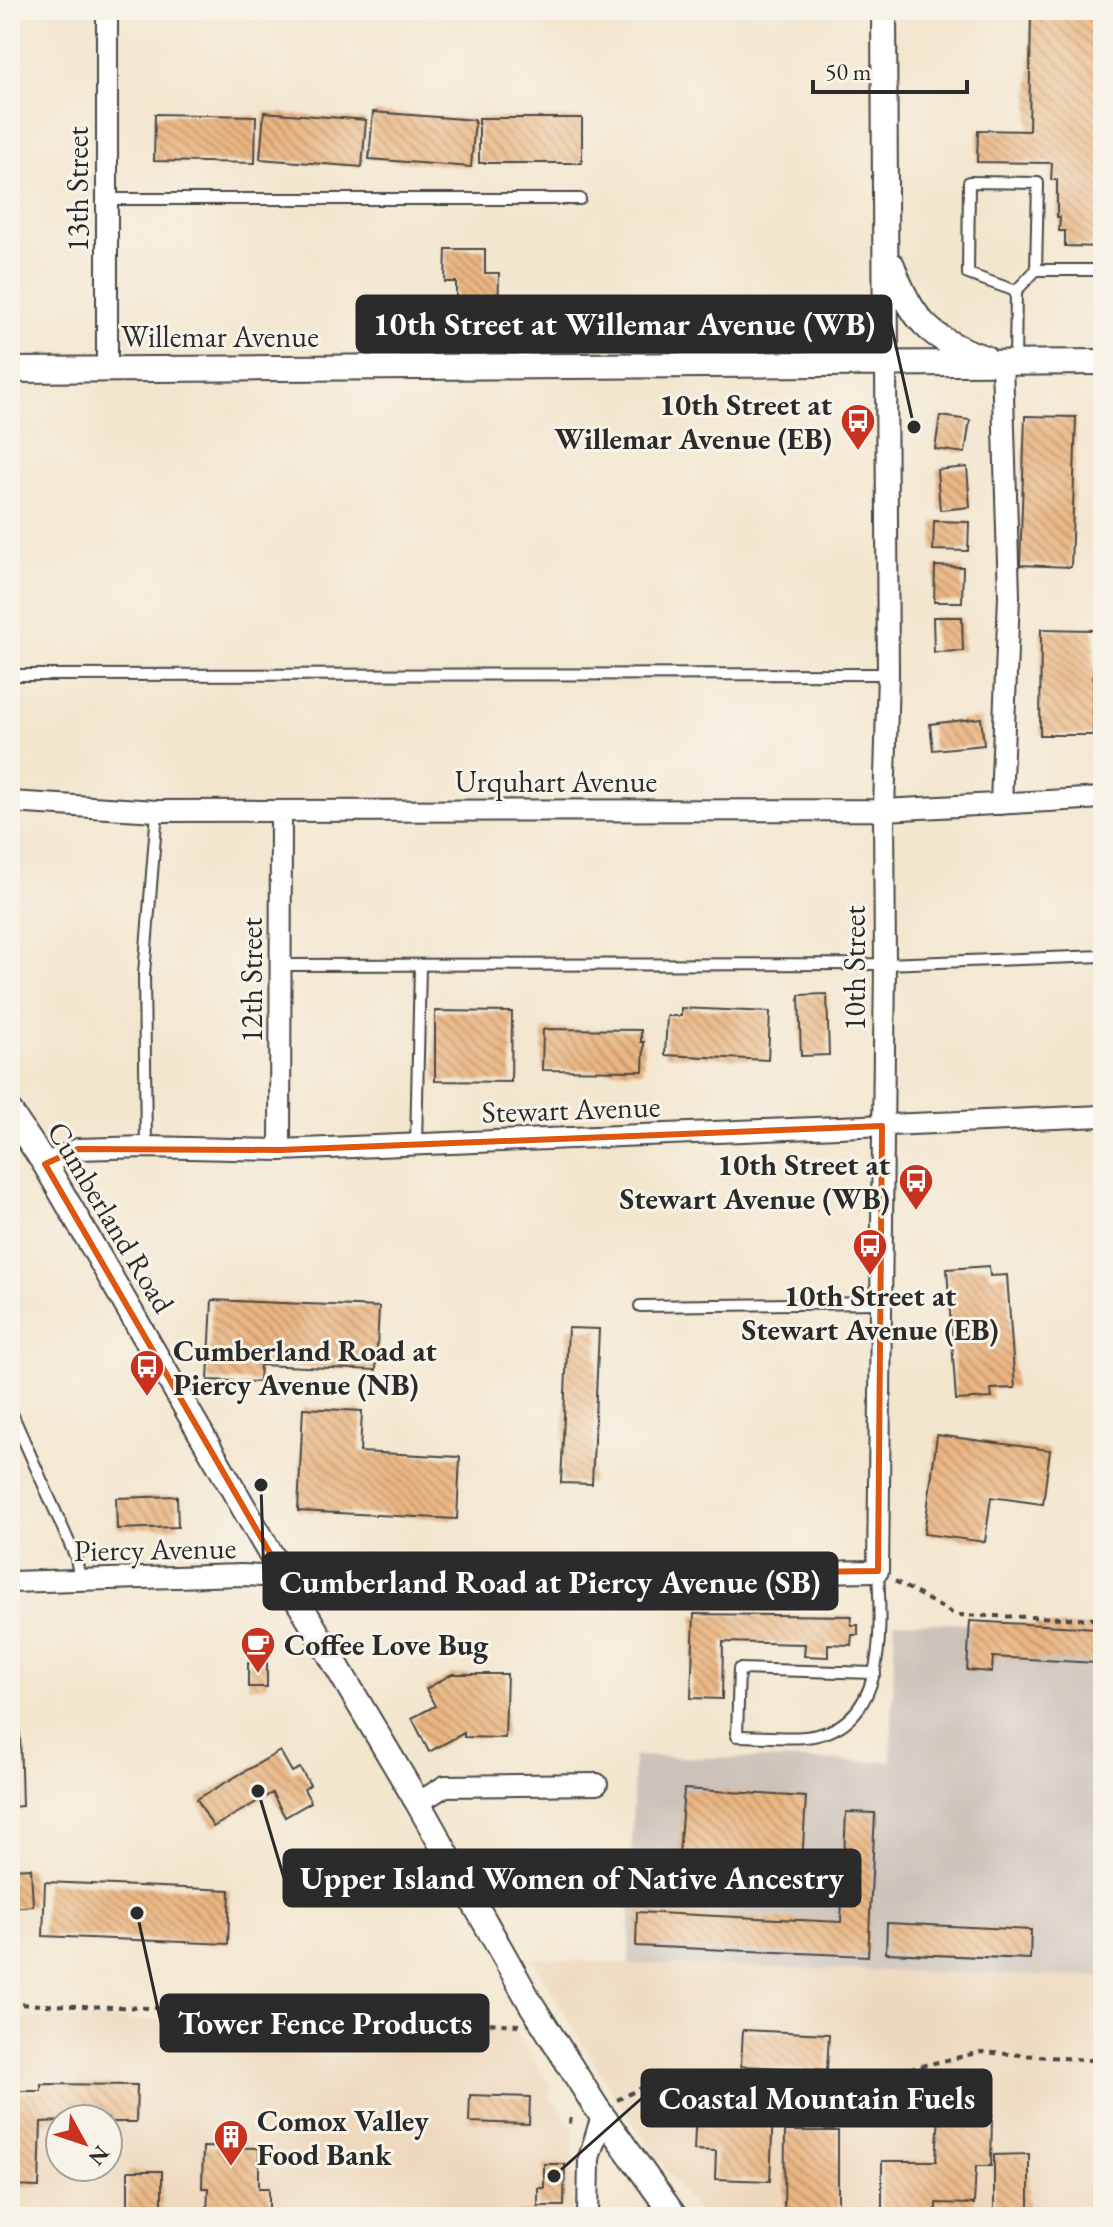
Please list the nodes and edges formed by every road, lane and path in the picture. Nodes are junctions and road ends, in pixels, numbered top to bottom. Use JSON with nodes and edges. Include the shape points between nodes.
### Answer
{"nodes":[{"id":1,"x":107,"y":10,"type":"edge"},
{"id":2,"x":884,"y":10,"type":"edge"},
{"id":3,"x":107,"y":199,"type":"junction"},
{"id":4,"x":580,"y":199,"type":"dead end"},
{"id":5,"x":885,"y":247,"type":"junction"},
{"id":6,"x":1036,"y":270,"type":"junction"},
{"id":7,"x":1103,"y":270,"type":"edge"},
{"id":8,"x":1016,"y":291,"type":"junction"},
{"id":9,"x":1004,"y":362,"type":"junction"},
{"id":10,"x":1103,"y":362,"type":"edge"},
{"id":11,"x":886,"y":366,"type":"junction"},
{"id":12,"x":107,"y":369,"type":"junction"},
{"id":13,"x":10,"y":370,"type":"edge"},
{"id":14,"x":888,"y":674,"type":"junction"},
{"id":15,"x":10,"y":675,"type":"edge"},
{"id":16,"x":1103,"y":798,"type":"edge"},
{"id":17,"x":10,"y":802,"type":"edge"},
{"id":18,"x":1001,"y":804,"type":"junction"},
{"id":19,"x":884,"y":810,"type":"junction"},
{"id":20,"x":157,"y":811,"type":"junction"},
{"id":21,"x":281,"y":811,"type":"junction"},
{"id":22,"x":1103,"y":956,"type":"edge"},
{"id":23,"x":885,"y":964,"type":"junction"},
{"id":24,"x":282,"y":965,"type":"junction"},
{"id":25,"x":420,"y":965,"type":"junction"},
{"id":26,"x":10,"y":1112,"type":"edge"},
{"id":27,"x":1103,"y":1116,"type":"edge"},
{"id":28,"x":882,"y":1126,"type":"junction"},
{"id":29,"x":416,"y":1145,"type":"junction"},
{"id":30,"x":146,"y":1147,"type":"junction"},
{"id":31,"x":280,"y":1150,"type":"junction"},
{"id":32,"x":45,"y":1164,"type":"junction"},
{"id":33,"x":880,"y":1303,"type":"junction"},
{"id":34,"x":640,"y":1306,"type":"dead end"},
{"id":35,"x":10,"y":1409,"type":"edge"},
{"id":36,"x":878,"y":1571,"type":"junction"},
{"id":37,"x":285,"y":1579,"type":"junction"},
{"id":38,"x":80,"y":1580,"type":"junction"},
{"id":39,"x":10,"y":1582,"type":"edge"},
{"id":40,"x":1103,"y":1619,"type":"edge"},
{"id":41,"x":875,"y":1673,"type":"junction"},
{"id":42,"x":597,"y":1784,"type":"dead end"},
{"id":43,"x":418,"y":1803,"type":"junction"},
{"id":44,"x":10,"y":2004,"type":"edge"},
{"id":45,"x":545,"y":2026,"type":"junction"},
{"id":46,"x":1103,"y":2061,"type":"edge"},
{"id":47,"x":610,"y":2108,"type":"junction"},
{"id":48,"x":571,"y":2115,"type":"dead end"},
{"id":49,"x":570,"y":2124,"type":"dead end"},
{"id":50,"x":588,"y":2217,"type":"edge"},
{"id":51,"x":675,"y":2217,"type":"edge"}],
"edges":[{"from":1,"to":3,"type":"street","name":"13th Street"},
{"from":2,"to":5,"type":"street"},
{"from":3,"to":4,"type":"lane"},
{"from":3,"to":12,"type":"street","name":"13th Street"},
{"from":5,"to":9,"type":"street","via":[[902,296],[915,315],[946,342]]},
{"from":5,"to":11,"type":"street"},
{"from":6,"to":7,"type":"lane"},
{"from":6,"to":8,"type":"lane"},
{"from":6,"to":8,"type":"lane","via":[[1038,183],[969,182],[968,274]]},
{"from":8,"to":9,"type":"lane"},
{"from":9,"to":10,"type":"street","name":"Willemar Avenue"},
{"from":9,"to":11,"type":"street","name":"Willemar Avenue"},
{"from":9,"to":18,"type":"street","via":[[1009,596]]},
{"from":11,"to":12,"type":"street","name":"Willemar Avenue"},
{"from":11,"to":14,"type":"street","name":"10th Street"},
{"from":12,"to":13,"type":"street","name":"Willemar Avenue"},
{"from":14,"to":15,"type":"lane"},
{"from":14,"to":19,"type":"street","name":"10th Street"},
{"from":16,"to":18,"type":"street","name":"Urquhart Avenue"},
{"from":17,"to":20,"type":"street","name":"Urquhart Avenue"},
{"from":18,"to":19,"type":"street","name":"Urquhart Avenue"},
{"from":19,"to":21,"type":"street","name":"Urquhart Avenue"},
{"from":19,"to":23,"type":"street","name":"10th Street"},
{"from":20,"to":21,"type":"street","name":"Urquhart Avenue"},
{"from":20,"to":30,"type":"lane","via":[[144,974]]},
{"from":21,"to":24,"type":"street","name":"12th Street"},
{"from":22,"to":23,"type":"lane"},
{"from":23,"to":25,"type":"lane"},
{"from":23,"to":28,"type":"street","name":"10th Street"},
{"from":24,"to":25,"type":"lane"},
{"from":24,"to":31,"type":"street","name":"12th Street"},
{"from":25,"to":29,"type":"lane"},
{"from":26,"to":32,"type":"street","name":"Cumberland Road"},
{"from":27,"to":28,"type":"street","name":"Stewart Avenue"},
{"from":28,"to":29,"type":"street","name":"Stewart Avenue"},
{"from":28,"to":33,"type":"street","name":"10th Street"},
{"from":29,"to":31,"type":"street","name":"Stewart Avenue"},
{"from":30,"to":31,"type":"street","name":"Stewart Avenue"},
{"from":30,"to":32,"type":"street","name":"Stewart Avenue","via":[[78,1149]]},
{"from":32,"to":37,"type":"street","name":"Cumberland Road"},
{"from":33,"to":34,"type":"lane"},
{"from":33,"to":36,"type":"street","name":"10th Street"},
{"from":35,"to":38,"type":"lane","via":[[76,1558]]},
{"from":36,"to":37,"type":"street","name":"Piercy Avenue"},
{"from":36,"to":40,"type":"path","via":[[955,1615]]},
{"from":36,"to":41,"type":"lane","via":[[881,1630]]},
{"from":37,"to":38,"type":"street","name":"Piercy Avenue","via":[[241,1575]]},
{"from":37,"to":43,"type":"street","name":"Cumberland Road"},
{"from":38,"to":39,"type":"street","name":"Piercy Avenue"},
{"from":41,"to":41,"type":"lane","via":[[864,1703],[840,1728],[807,1737],[737,1736],[739,1669]]},
{"from":42,"to":43,"type":"street","via":[[445,1786]]},
{"from":43,"to":45,"type":"street","name":"Cumberland Road"},
{"from":44,"to":45,"type":"path"},
{"from":45,"to":47,"type":"street","name":"Cumberland Road"},
{"from":46,"to":47,"type":"path","via":[[981,2052],[848,2083],[670,2074]]},
{"from":47,"to":50,"type":"street","via":[[589,2158]]},
{"from":47,"to":51,"type":"street","name":"Cumberland Road"},
{"from":48,"to":49,"type":"path"}]}
